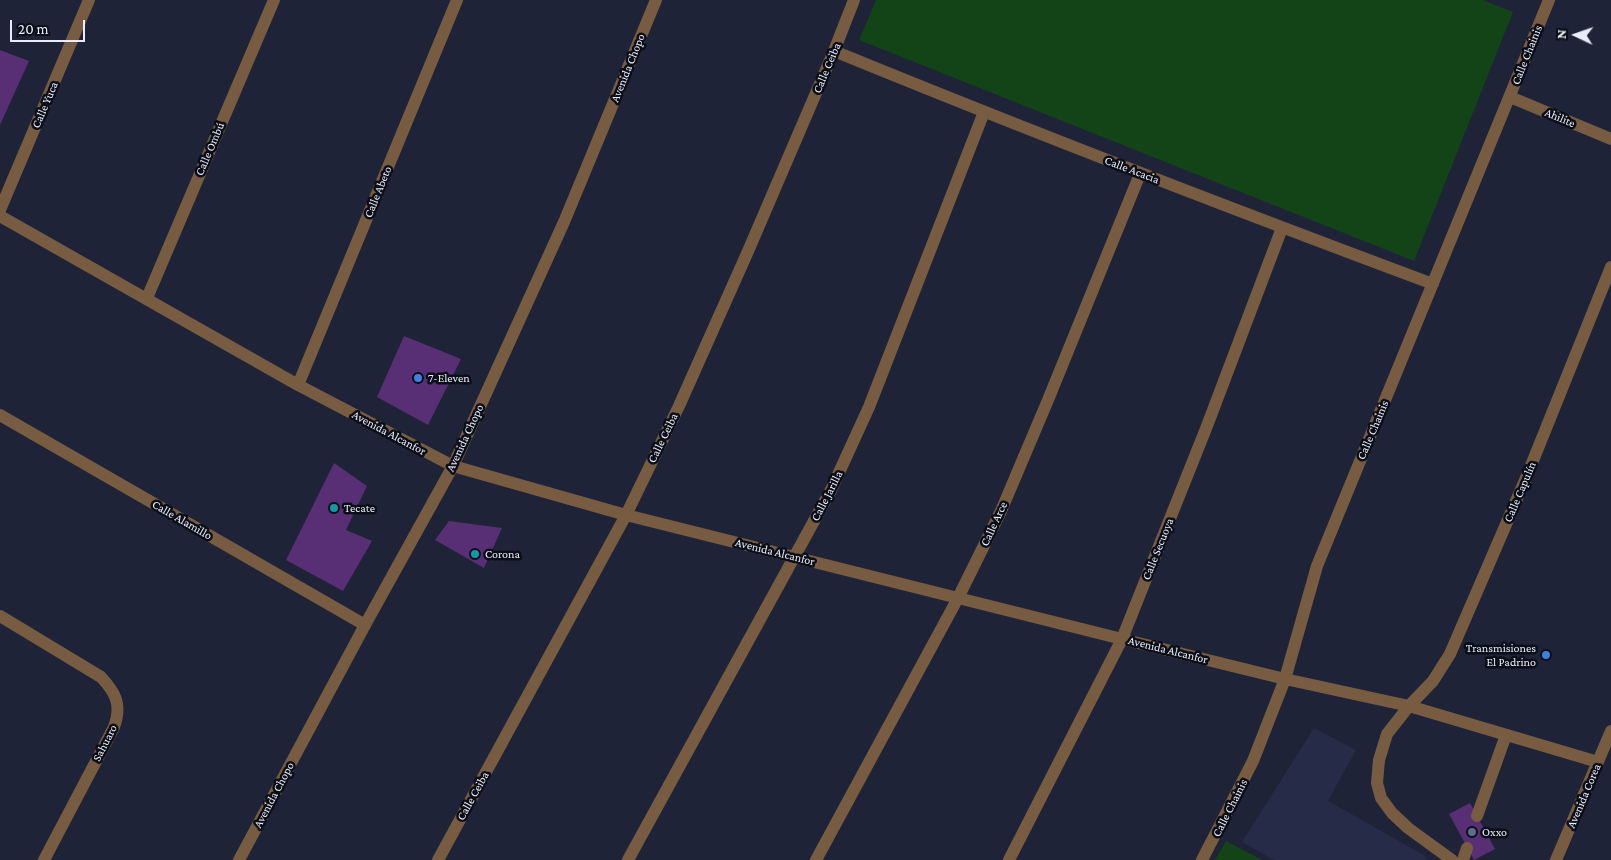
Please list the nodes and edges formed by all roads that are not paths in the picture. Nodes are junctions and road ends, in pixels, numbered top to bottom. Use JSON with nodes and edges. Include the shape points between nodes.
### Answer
{"nodes":[{"id":1,"x":89,"y":0,"type":"edge"},
{"id":2,"x":274,"y":0,"type":"edge"},
{"id":3,"x":457,"y":0,"type":"edge"},
{"id":4,"x":656,"y":0,"type":"edge"},
{"id":5,"x":854,"y":0,"type":"edge"},
{"id":6,"x":1549,"y":0,"type":"edge"},
{"id":7,"x":834,"y":51,"type":"junction"},
{"id":8,"x":1510,"y":96,"type":"junction"},
{"id":9,"x":984,"y":112,"type":"junction"},
{"id":10,"x":1611,"y":139,"type":"edge"},
{"id":11,"x":1140,"y":174,"type":"junction"},
{"id":12,"x":0,"y":210,"type":"edge"},
{"id":13,"x":0,"y":216,"type":"edge"},
{"id":14,"x":1282,"y":228,"type":"junction"},
{"id":15,"x":1611,"y":267,"type":"edge"},
{"id":16,"x":1433,"y":284,"type":"junction"},
{"id":17,"x":147,"y":298,"type":"junction"},
{"id":18,"x":298,"y":384,"type":"junction"},
{"id":19,"x":0,"y":415,"type":"edge"},
{"id":20,"x":453,"y":466,"type":"junction"},
{"id":21,"x":626,"y":515,"type":"junction"},
{"id":22,"x":795,"y":557,"type":"junction"},
{"id":23,"x":958,"y":598,"type":"junction"},
{"id":24,"x":0,"y":616,"type":"edge"},
{"id":25,"x":365,"y":625,"type":"junction"},
{"id":26,"x":1122,"y":639,"type":"junction"},
{"id":27,"x":1285,"y":679,"type":"junction"},
{"id":28,"x":1409,"y":706,"type":"junction"},
{"id":29,"x":1611,"y":731,"type":"edge"},
{"id":30,"x":1506,"y":735,"type":"junction"},
{"id":31,"x":1598,"y":762,"type":"junction"},
{"id":32,"x":1477,"y":816,"type":"dead end"},
{"id":33,"x":44,"y":860,"type":"edge"},
{"id":34,"x":239,"y":860,"type":"edge"},
{"id":35,"x":438,"y":860,"type":"edge"},
{"id":36,"x":628,"y":860,"type":"edge"},
{"id":37,"x":816,"y":860,"type":"edge"},
{"id":38,"x":1009,"y":860,"type":"edge"},
{"id":39,"x":1202,"y":860,"type":"edge"},
{"id":40,"x":1452,"y":860,"type":"edge"},
{"id":41,"x":1556,"y":860,"type":"edge"}],
"edges":[{"from":1,"to":12,"type":"street","name":"Calle Yuca"},
{"from":2,"to":17,"type":"street","name":"Calle Ombú"},
{"from":3,"to":18,"type":"street","name":"Calle Abeto"},
{"from":4,"to":20,"type":"street","name":"Avenida Chopo","via":[[564,222]]},
{"from":5,"to":7,"type":"street","name":"Calle Ceiba"},
{"from":6,"to":8,"type":"street","name":"Calle Chainis"},
{"from":7,"to":9,"type":"street","name":"Calle Acacia"},
{"from":7,"to":21,"type":"street","name":"Calle Ceiba","via":[[712,336]]},
{"from":8,"to":10,"type":"street","name":"Ahilite"},
{"from":8,"to":16,"type":"street","name":"Calle Chainis"},
{"from":9,"to":11,"type":"street","name":"Calle Acacia"},
{"from":9,"to":22,"type":"street","name":"Calle Jarilla","via":[[869,407],[831,490]]},
{"from":11,"to":14,"type":"street","name":"Calle Acacia"},
{"from":11,"to":23,"type":"street","name":"Calle Arce","via":[[1045,409],[1001,511]]},
{"from":13,"to":17,"type":"street","name":"Avenida Alcanfor"},
{"from":14,"to":16,"type":"street","name":"Calle Acacia"},
{"from":14,"to":26,"type":"street","name":"Calle Secuoya"},
{"from":15,"to":28,"type":"street","name":"Calle Capulín","via":[[1450,654],[1433,681]]},
{"from":16,"to":27,"type":"street","name":"Calle Chainis","via":[[1317,566]]},
{"from":17,"to":18,"type":"street","name":"Avenida Alcanfor"},
{"from":18,"to":20,"type":"street","name":"Avenida Alcanfor"},
{"from":19,"to":25,"type":"street","name":"Calle Alamillo"},
{"from":20,"to":21,"type":"street","name":"Avenida Alcanfor"},
{"from":20,"to":25,"type":"street","name":"Avenida Chopo"},
{"from":21,"to":22,"type":"street","name":"Avenida Alcanfor"},
{"from":21,"to":35,"type":"street","name":"Calle Ceiba"},
{"from":22,"to":23,"type":"street","name":"Avenida Alcanfor"},
{"from":22,"to":36,"type":"street","name":"Calle Jarilla"},
{"from":23,"to":26,"type":"street","name":"Avenida Alcanfor"},
{"from":23,"to":37,"type":"street","name":"Calle Arce"},
{"from":24,"to":33,"type":"street","name":"Sahuaro","via":[[101,677],[112,689],[117,702],[118,717],[114,728]]},
{"from":25,"to":34,"type":"street","name":"Avenida Chopo"},
{"from":26,"to":27,"type":"street","name":"Avenida Alcanfor"},
{"from":26,"to":38,"type":"street","name":"Calle Secuoya"},
{"from":27,"to":28,"type":"street","name":"Avenida Alcanfor"},
{"from":27,"to":39,"type":"street","name":"Calle Chainis","via":[[1253,761]]},
{"from":28,"to":30,"type":"street","name":"Avenida Alcanfor"},
{"from":28,"to":40,"type":"street","name":"Calle Capulín","via":[[1387,734],[1379,760],[1377,783],[1381,798],[1408,828]]},
{"from":29,"to":31,"type":"street","name":"Avenida Corea"},
{"from":30,"to":31,"type":"street","name":"Avenida Alcanfor"},
{"from":30,"to":32,"type":"street"},
{"from":31,"to":41,"type":"street","name":"Avenida Corea"}]}
